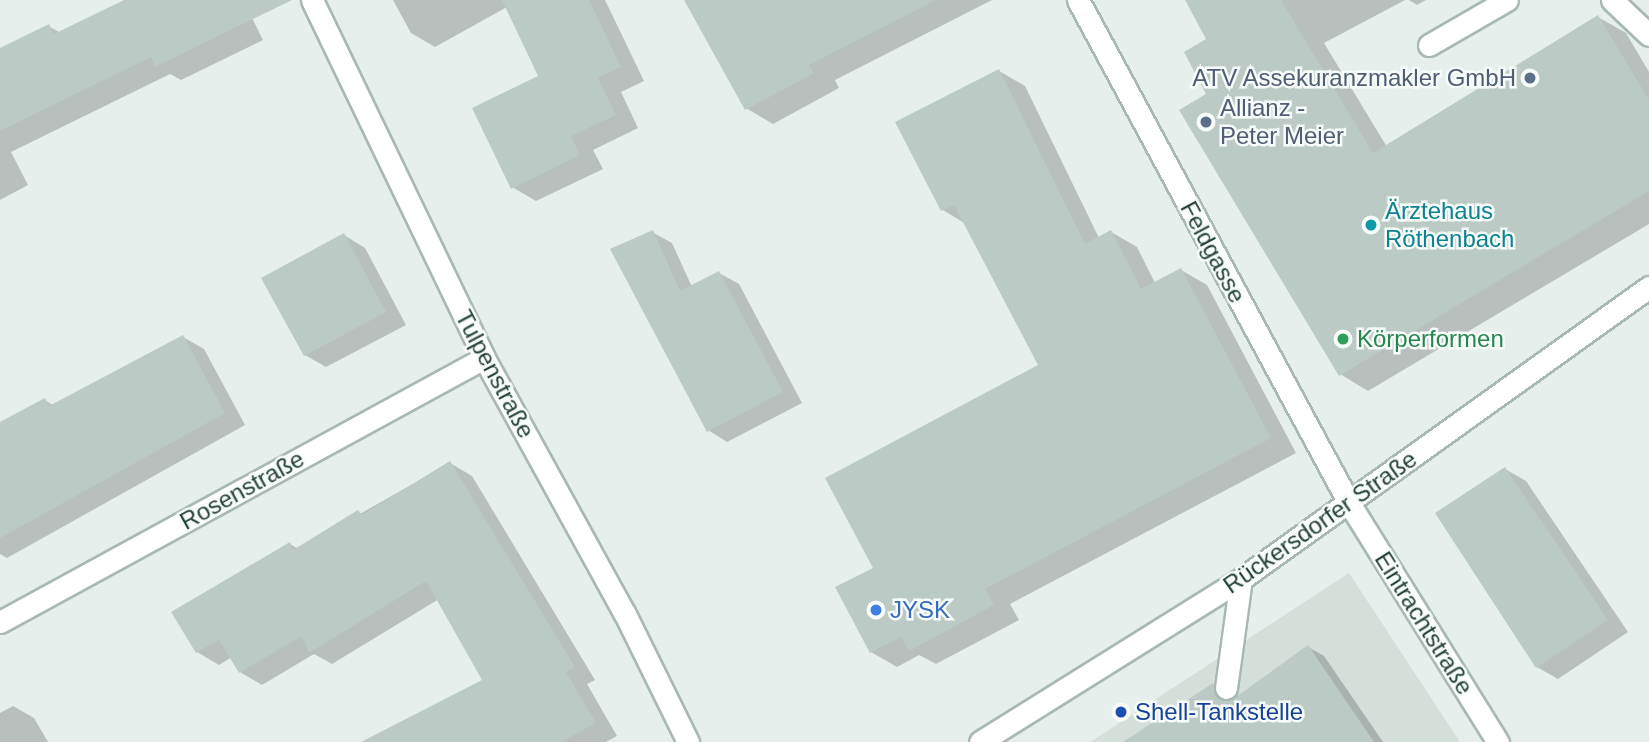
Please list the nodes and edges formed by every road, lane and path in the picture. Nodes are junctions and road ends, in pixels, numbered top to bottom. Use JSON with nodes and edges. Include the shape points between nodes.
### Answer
{"nodes":[{"id":1,"x":312,"y":0,"type":"edge"},
{"id":2,"x":1078,"y":0,"type":"edge"},
{"id":3,"x":1507,"y":0,"type":"edge"},
{"id":4,"x":1612,"y":0,"type":"edge"},
{"id":5,"x":1649,"y":36,"type":"edge"},
{"id":6,"x":1429,"y":45,"type":"dead end"},
{"id":7,"x":1649,"y":287,"type":"edge"},
{"id":8,"x":484,"y":358,"type":"junction"},
{"id":9,"x":1349,"y":503,"type":"junction"},
{"id":10,"x":1241,"y":579,"type":"junction"},
{"id":11,"x":0,"y":622,"type":"edge"},
{"id":12,"x":1226,"y":688,"type":"dead end"},
{"id":13,"x":688,"y":742,"type":"edge"},
{"id":14,"x":980,"y":742,"type":"edge"},
{"id":15,"x":1498,"y":742,"type":"edge"}],
"edges":[{"from":1,"to":8,"type":"street","name":"Tulpenstraße"},
{"from":2,"to":9,"type":"street","name":"Feldgasse"},
{"from":3,"to":6,"type":"street"},
{"from":4,"to":5,"type":"street"},
{"from":7,"to":9,"type":"street","name":"Rückersdorfer Straße"},
{"from":8,"to":11,"type":"street","name":"Rosenstraße"},
{"from":8,"to":13,"type":"street","name":"Tulpenstraße","via":[[625,614]]},
{"from":9,"to":10,"type":"street","name":"Rückersdorfer Straße"},
{"from":9,"to":15,"type":"street","name":"Eintrachtstraße"},
{"from":10,"to":12,"type":"street"},
{"from":10,"to":14,"type":"street","name":"Rückersdorfer Straße"}]}
